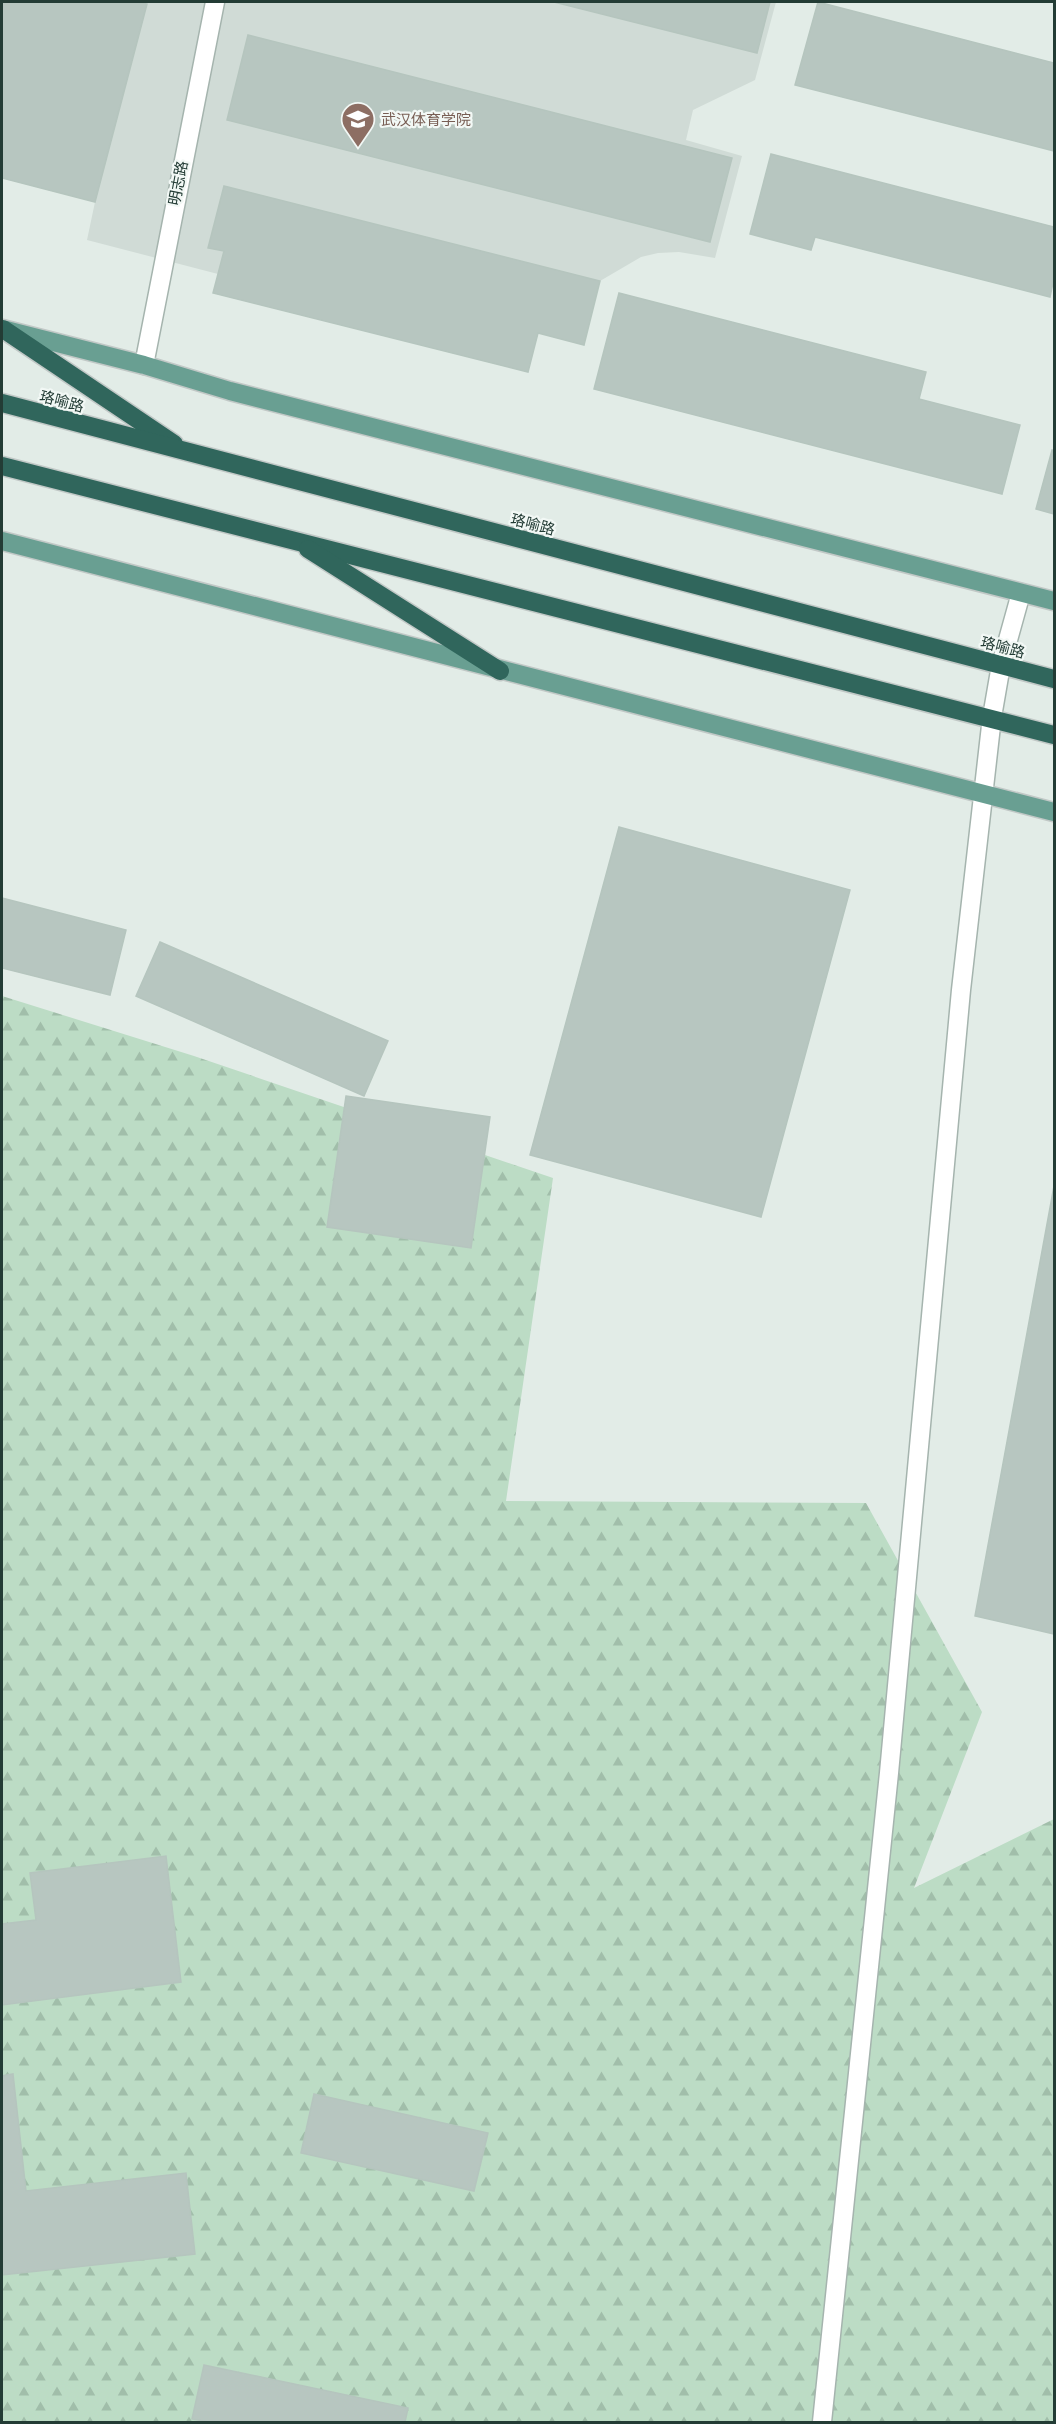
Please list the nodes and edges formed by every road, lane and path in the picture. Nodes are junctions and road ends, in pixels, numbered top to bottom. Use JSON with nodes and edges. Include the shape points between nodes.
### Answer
{"nodes":[{"id":1,"x":214,"y":2,"type":"edge"},
{"id":2,"x":2,"y":329,"type":"edge"},
{"id":3,"x":144,"y":365,"type":"junction"},
{"id":4,"x":2,"y":403,"type":"edge"},
{"id":5,"x":186,"y":451,"type":"junction"},
{"id":6,"x":2,"y":466,"type":"edge"},
{"id":7,"x":294,"y":540,"type":"junction"},
{"id":8,"x":2,"y":541,"type":"edge"},
{"id":9,"x":1021,"y":593,"type":"junction"},
{"id":10,"x":1054,"y":601,"type":"edge"},
{"id":11,"x":1001,"y":665,"type":"junction"},
{"id":12,"x":500,"y":671,"type":"junction"},
{"id":13,"x":1054,"y":679,"type":"edge"},
{"id":14,"x":992,"y":717,"type":"junction"},
{"id":15,"x":1054,"y":735,"type":"edge"},
{"id":16,"x":983,"y":793,"type":"junction"},
{"id":17,"x":1054,"y":812,"type":"edge"},
{"id":18,"x":822,"y":2422,"type":"edge"}],
"edges":[{"from":1,"to":3,"type":"street","name":"明志路"},
{"from":2,"to":3,"type":"main road"},
{"from":2,"to":5,"type":"highway"},
{"from":3,"to":9,"type":"main road","via":[[230,392]]},
{"from":4,"to":5,"type":"highway","name":"珞喻路"},
{"from":5,"to":11,"type":"highway","name":"珞喻路"},
{"from":6,"to":7,"type":"highway"},
{"from":7,"to":12,"type":"highway"},
{"from":7,"to":14,"type":"highway"},
{"from":8,"to":12,"type":"main road"},
{"from":9,"to":10,"type":"main road"},
{"from":9,"to":11,"type":"street"},
{"from":11,"to":13,"type":"highway","name":"珞喻路"},
{"from":11,"to":14,"type":"street"},
{"from":12,"to":16,"type":"main road"},
{"from":14,"to":15,"type":"highway"},
{"from":14,"to":16,"type":"street"},
{"from":16,"to":17,"type":"main road"},
{"from":16,"to":18,"type":"street"}]}
